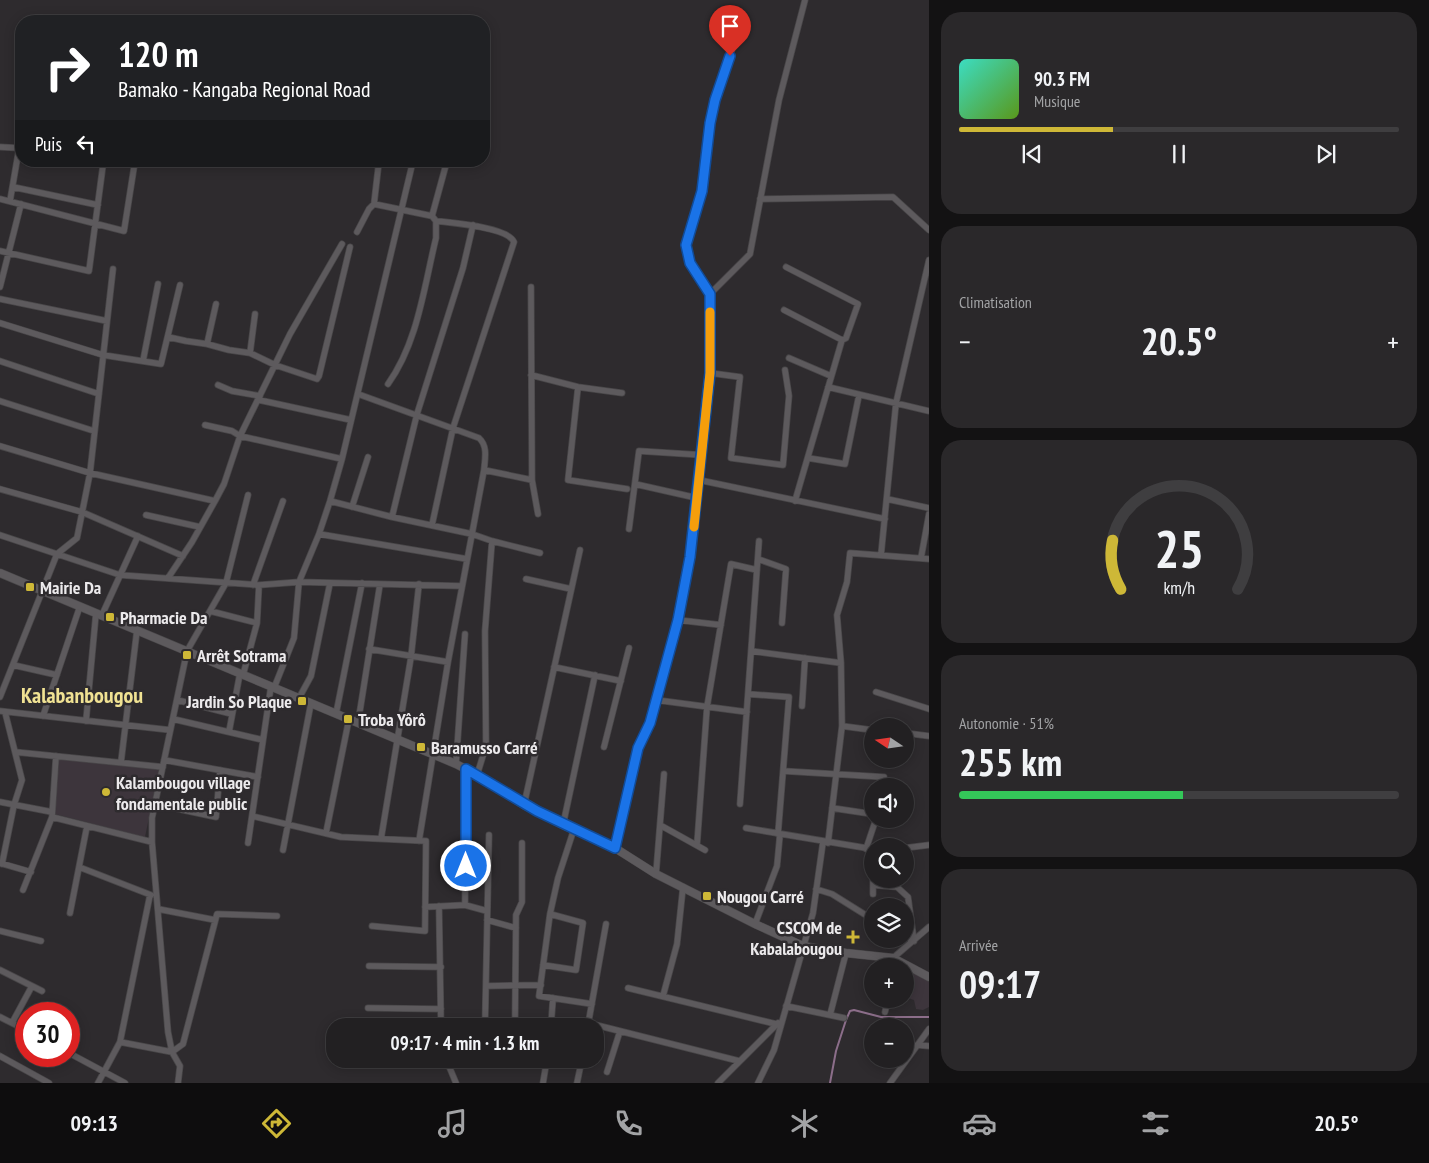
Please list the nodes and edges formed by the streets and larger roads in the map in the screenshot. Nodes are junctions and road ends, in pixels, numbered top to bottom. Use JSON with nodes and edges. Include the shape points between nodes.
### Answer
{"nodes":[{"id":1,"x":805,"y":0,"type":"edge"},
{"id":2,"x":741,"y":17,"type":"dead end"},
{"id":3,"x":0,"y":147,"type":"edge"},
{"id":4,"x":15,"y":148,"type":"edge"},
{"id":5,"x":16,"y":167,"type":"edge"},
{"id":6,"x":103,"y":167,"type":"edge"},
{"id":7,"x":134,"y":167,"type":"edge"},
{"id":8,"x":378,"y":167,"type":"edge"},
{"id":9,"x":411,"y":167,"type":"edge"},
{"id":10,"x":446,"y":167,"type":"edge"},
{"id":11,"x":13,"y":187,"type":"junction"},
{"id":12,"x":0,"y":199,"type":"edge"},
{"id":13,"x":760,"y":199,"type":"junction"},
{"id":14,"x":10,"y":201,"type":"junction"},
{"id":15,"x":22,"y":204,"type":"junction"},
{"id":16,"x":374,"y":204,"type":"junction"},
{"id":17,"x":98,"y":205,"type":"junction"},
{"id":18,"x":400,"y":210,"type":"junction"},
{"id":19,"x":434,"y":219,"type":"junction"},
{"id":20,"x":95,"y":222,"type":"junction"},
{"id":21,"x":473,"y":225,"type":"junction"},
{"id":22,"x":929,"y":230,"type":"edge"},
{"id":23,"x":357,"y":232,"type":"dead end"},
{"id":24,"x":342,"y":244,"type":"dead end"},
{"id":25,"x":350,"y":247,"type":"dead end"},
{"id":26,"x":0,"y":251,"type":"edge"},
{"id":27,"x":9,"y":253,"type":"junction"},
{"id":28,"x":929,"y":260,"type":"edge"},
{"id":29,"x":786,"y":267,"type":"dead end"},
{"id":30,"x":113,"y":269,"type":"dead end"},
{"id":31,"x":158,"y":284,"type":"dead end"},
{"id":32,"x":180,"y":285,"type":"dead end"},
{"id":33,"x":0,"y":287,"type":"edge"},
{"id":34,"x":531,"y":287,"type":"dead end"},
{"id":35,"x":710,"y":294,"type":"junction"},
{"id":36,"x":0,"y":299,"type":"edge"},
{"id":37,"x":216,"y":304,"type":"dead end"},
{"id":38,"x":784,"y":310,"type":"dead end"},
{"id":39,"x":255,"y":314,"type":"dead end"},
{"id":40,"x":107,"y":321,"type":"junction"},
{"id":41,"x":0,"y":323,"type":"edge"},
{"id":42,"x":168,"y":336,"type":"junction"},
{"id":43,"x":842,"y":340,"type":"junction"},
{"id":44,"x":207,"y":344,"type":"junction"},
{"id":45,"x":250,"y":353,"type":"junction"},
{"id":46,"x":103,"y":355,"type":"junction"},
{"id":47,"x":789,"y":358,"type":"dead end"},
{"id":48,"x":0,"y":361,"type":"edge"},
{"id":49,"x":143,"y":361,"type":"junction"},
{"id":50,"x":275,"y":365,"type":"junction"},
{"id":51,"x":785,"y":370,"type":"dead end"},
{"id":52,"x":710,"y":373,"type":"junction"},
{"id":53,"x":531,"y":375,"type":"junction"},
{"id":54,"x":831,"y":376,"type":"junction"},
{"id":55,"x":388,"y":384,"type":"dead end"},
{"id":56,"x":218,"y":385,"type":"dead end"},
{"id":57,"x":578,"y":387,"type":"junction"},
{"id":58,"x":828,"y":387,"type":"junction"},
{"id":59,"x":622,"y":393,"type":"dead end"},
{"id":60,"x":99,"y":394,"type":"junction"},
{"id":61,"x":358,"y":394,"type":"junction"},
{"id":62,"x":859,"y":395,"type":"junction"},
{"id":63,"x":260,"y":398,"type":"junction"},
{"id":64,"x":0,"y":401,"type":"edge"},
{"id":65,"x":896,"y":403,"type":"junction"},
{"id":66,"x":929,"y":411,"type":"edge"},
{"id":67,"x":417,"y":414,"type":"junction"},
{"id":68,"x":351,"y":420,"type":"junction"},
{"id":69,"x":205,"y":425,"type":"dead end"},
{"id":70,"x":453,"y":428,"type":"junction"},
{"id":71,"x":94,"y":431,"type":"junction"},
{"id":72,"x":240,"y":436,"type":"junction"},
{"id":73,"x":0,"y":446,"type":"edge"},
{"id":74,"x":702,"y":456,"type":"junction"},
{"id":75,"x":368,"y":457,"type":"dead end"},
{"id":76,"x":808,"y":458,"type":"junction"},
{"id":77,"x":342,"y":459,"type":"junction"},
{"id":78,"x":484,"y":470,"type":"junction"},
{"id":79,"x":90,"y":472,"type":"junction"},
{"id":80,"x":532,"y":480,"type":"junction"},
{"id":81,"x":698,"y":480,"type":"junction"},
{"id":82,"x":635,"y":484,"type":"junction"},
{"id":83,"x":0,"y":489,"type":"edge"},
{"id":84,"x":627,"y":489,"type":"dead end"},
{"id":85,"x":248,"y":495,"type":"dead end"},
{"id":86,"x":697,"y":498,"type":"junction"},
{"id":87,"x":887,"y":499,"type":"junction"},
{"id":88,"x":795,"y":500,"type":"junction"},
{"id":89,"x":215,"y":501,"type":"junction"},
{"id":90,"x":283,"y":501,"type":"dead end"},
{"id":91,"x":330,"y":501,"type":"junction"},
{"id":92,"x":352,"y":507,"type":"junction"},
{"id":93,"x":929,"y":508,"type":"edge"},
{"id":94,"x":82,"y":512,"type":"junction"},
{"id":95,"x":538,"y":514,"type":"dead end"},
{"id":96,"x":929,"y":514,"type":"edge"},
{"id":97,"x":146,"y":515,"type":"dead end"},
{"id":98,"x":392,"y":517,"type":"junction"},
{"id":99,"x":885,"y":519,"type":"junction"},
{"id":100,"x":432,"y":525,"type":"junction"},
{"id":101,"x":200,"y":528,"type":"junction"},
{"id":102,"x":629,"y":529,"type":"dead end"},
{"id":103,"x":319,"y":534,"type":"junction"},
{"id":104,"x":472,"y":534,"type":"junction"},
{"id":105,"x":0,"y":535,"type":"edge"},
{"id":106,"x":138,"y":536,"type":"junction"},
{"id":107,"x":492,"y":541,"type":"junction"},
{"id":108,"x":759,"y":541,"type":"dead end"},
{"id":109,"x":580,"y":550,"type":"dead end"},
{"id":110,"x":540,"y":553,"type":"dead end"},
{"id":111,"x":57,"y":554,"type":"junction"},
{"id":112,"x":881,"y":555,"type":"junction"},
{"id":113,"x":183,"y":556,"type":"junction"},
{"id":114,"x":921,"y":558,"type":"junction"},
{"id":115,"x":467,"y":559,"type":"junction"},
{"id":116,"x":758,"y":559,"type":"junction"},
{"id":117,"x":929,"y":559,"type":"edge"},
{"id":118,"x":757,"y":570,"type":"junction"},
{"id":119,"x":0,"y":572,"type":"edge"},
{"id":120,"x":120,"y":575,"type":"junction"},
{"id":121,"x":168,"y":578,"type":"junction"},
{"id":122,"x":526,"y":579,"type":"dead end"},
{"id":123,"x":298,"y":582,"type":"junction"},
{"id":124,"x":330,"y":582,"type":"junction"},
{"id":125,"x":226,"y":583,"type":"junction"},
{"id":126,"x":362,"y":584,"type":"junction"},
{"id":127,"x":380,"y":584,"type":"junction"},
{"id":128,"x":419,"y":584,"type":"junction"},
{"id":129,"x":256,"y":585,"type":"junction"},
{"id":130,"x":462,"y":586,"type":"junction"},
{"id":131,"x":571,"y":589,"type":"junction"},
{"id":132,"x":42,"y":590,"type":"junction"},
{"id":133,"x":80,"y":606,"type":"junction"},
{"id":134,"x":210,"y":611,"type":"junction"},
{"id":135,"x":99,"y":614,"type":"junction"},
{"id":136,"x":678,"y":620,"type":"junction"},
{"id":137,"x":257,"y":623,"type":"junction"},
{"id":138,"x":782,"y":623,"type":"dead end"},
{"id":139,"x":721,"y":625,"type":"junction"},
{"id":140,"x":137,"y":630,"type":"junction"},
{"id":141,"x":465,"y":634,"type":"dead end"},
{"id":142,"x":629,"y":648,"type":"dead end"},
{"id":143,"x":369,"y":649,"type":"junction"},
{"id":144,"x":187,"y":651,"type":"junction"},
{"id":145,"x":751,"y":651,"type":"junction"},
{"id":146,"x":410,"y":657,"type":"junction"},
{"id":147,"x":805,"y":658,"type":"junction"},
{"id":148,"x":448,"y":662,"type":"junction"},
{"id":149,"x":841,"y":663,"type":"junction"},
{"id":150,"x":13,"y":665,"type":"junction"},
{"id":151,"x":554,"y":667,"type":"junction"},
{"id":152,"x":242,"y":674,"type":"junction"},
{"id":153,"x":56,"y":675,"type":"junction"},
{"id":154,"x":595,"y":676,"type":"junction"},
{"id":155,"x":621,"y":681,"type":"junction"},
{"id":156,"x":272,"y":687,"type":"junction"},
{"id":157,"x":876,"y":692,"type":"dead end"},
{"id":158,"x":748,"y":694,"type":"junction"},
{"id":159,"x":0,"y":697,"type":"edge"},
{"id":160,"x":298,"y":698,"type":"junction"},
{"id":161,"x":177,"y":700,"type":"junction"},
{"id":162,"x":656,"y":700,"type":"junction"},
{"id":163,"x":311,"y":703,"type":"junction"},
{"id":164,"x":802,"y":706,"type":"dead end"},
{"id":165,"x":707,"y":707,"type":"junction"},
{"id":166,"x":929,"y":709,"type":"edge"},
{"id":167,"x":3,"y":712,"type":"edge"},
{"id":168,"x":747,"y":712,"type":"junction"},
{"id":169,"x":232,"y":714,"type":"junction"},
{"id":170,"x":336,"y":714,"type":"junction"},
{"id":171,"x":43,"y":716,"type":"junction"},
{"id":172,"x":173,"y":719,"type":"junction"},
{"id":173,"x":349,"y":719,"type":"junction"},
{"id":174,"x":86,"y":721,"type":"junction"},
{"id":175,"x":358,"y":723,"type":"junction"},
{"id":176,"x":126,"y":725,"type":"junction"},
{"id":177,"x":842,"y":726,"type":"junction"},
{"id":178,"x":864,"y":729,"type":"edge"},
{"id":179,"x":170,"y":730,"type":"junction"},
{"id":180,"x":229,"y":732,"type":"junction"},
{"id":181,"x":914,"y":734,"type":"edge"},
{"id":182,"x":929,"y":736,"type":"edge"},
{"id":183,"x":396,"y":739,"type":"junction"},
{"id":184,"x":263,"y":740,"type":"junction"},
{"id":185,"x":604,"y":747,"type":"dead end"},
{"id":186,"x":15,"y":752,"type":"junction"},
{"id":187,"x":433,"y":754,"type":"junction"},
{"id":188,"x":56,"y":756,"type":"junction"},
{"id":189,"x":121,"y":762,"type":"junction"},
{"id":190,"x":163,"y":763,"type":"junction"},
{"id":191,"x":456,"y":764,"type":"junction"},
{"id":192,"x":466,"y":769,"type":"junction"},
{"id":193,"x":220,"y":770,"type":"junction"},
{"id":194,"x":783,"y":771,"type":"junction"},
{"id":195,"x":664,"y":774,"type":"dead end"},
{"id":196,"x":836,"y":774,"type":"junction"},
{"id":197,"x":477,"y":775,"type":"junction"},
{"id":198,"x":258,"y":777,"type":"junction"},
{"id":199,"x":884,"y":778,"type":"edge"},
{"id":200,"x":0,"y":802,"type":"edge"},
{"id":201,"x":155,"y":804,"type":"junction"},
{"id":202,"x":524,"y":804,"type":"junction"},
{"id":203,"x":740,"y":804,"type":"dead end"},
{"id":204,"x":14,"y":805,"type":"junction"},
{"id":205,"x":832,"y":808,"type":"junction"},
{"id":206,"x":864,"y":813,"type":"edge"},
{"id":207,"x":52,"y":815,"type":"junction"},
{"id":208,"x":252,"y":816,"type":"junction"},
{"id":209,"x":288,"y":824,"type":"junction"},
{"id":210,"x":562,"y":825,"type":"junction"},
{"id":211,"x":660,"y":825,"type":"junction"},
{"id":212,"x":87,"y":826,"type":"junction"},
{"id":213,"x":746,"y":828,"type":"dead end"},
{"id":214,"x":574,"y":829,"type":"junction"},
{"id":215,"x":326,"y":833,"type":"junction"},
{"id":216,"x":779,"y":834,"type":"junction"},
{"id":217,"x":489,"y":835,"type":"dead end"},
{"id":218,"x":381,"y":839,"type":"junction"},
{"id":219,"x":419,"y":841,"type":"junction"},
{"id":220,"x":152,"y":842,"type":"junction"},
{"id":221,"x":826,"y":842,"type":"junction"},
{"id":222,"x":248,"y":843,"type":"dead end"},
{"id":223,"x":522,"y":843,"type":"dead end"},
{"id":224,"x":697,"y":845,"type":"junction"},
{"id":225,"x":929,"y":845,"type":"edge"},
{"id":226,"x":914,"y":847,"type":"edge"},
{"id":227,"x":615,"y":848,"type":"junction"},
{"id":228,"x":864,"y":848,"type":"edge"},
{"id":229,"x":283,"y":850,"type":"dead end"},
{"id":230,"x":705,"y":850,"type":"dead end"},
{"id":231,"x":1,"y":863,"type":"edge"},
{"id":232,"x":79,"y":867,"type":"junction"},
{"id":233,"x":30,"y":872,"type":"junction"},
{"id":234,"x":656,"y":874,"type":"junction"},
{"id":235,"x":683,"y":887,"type":"junction"},
{"id":236,"x":873,"y":888,"type":"edge"},
{"id":237,"x":898,"y":888,"type":"edge"},
{"id":238,"x":816,"y":889,"type":"junction"},
{"id":239,"x":23,"y":890,"type":"dead end"},
{"id":240,"x":873,"y":894,"type":"dead end"},
{"id":241,"x":150,"y":895,"type":"junction"},
{"id":242,"x":157,"y":898,"type":"junction"},
{"id":243,"x":908,"y":898,"type":"edge"},
{"id":244,"x":466,"y":905,"type":"junction"},
{"id":245,"x":440,"y":906,"type":"junction"},
{"id":246,"x":425,"y":907,"type":"junction"},
{"id":247,"x":158,"y":909,"type":"junction"},
{"id":248,"x":487,"y":911,"type":"junction"},
{"id":249,"x":70,"y":913,"type":"dead end"},
{"id":250,"x":864,"y":913,"type":"edge"},
{"id":251,"x":550,"y":914,"type":"junction"},
{"id":252,"x":277,"y":916,"type":"dead end"},
{"id":253,"x":215,"y":920,"type":"junction"},
{"id":254,"x":487,"y":920,"type":"junction"},
{"id":255,"x":606,"y":924,"type":"dead end"},
{"id":256,"x":755,"y":924,"type":"junction"},
{"id":257,"x":372,"y":926,"type":"dead end"},
{"id":258,"x":929,"y":927,"type":"edge"},
{"id":259,"x":516,"y":928,"type":"junction"},
{"id":260,"x":0,"y":931,"type":"edge"},
{"id":261,"x":41,"y":941,"type":"dead end"},
{"id":262,"x":914,"y":941,"type":"edge"},
{"id":263,"x":803,"y":946,"type":"junction"},
{"id":264,"x":907,"y":948,"type":"edge"},
{"id":265,"x":846,"y":953,"type":"junction"},
{"id":266,"x":877,"y":958,"type":"edge"},
{"id":267,"x":898,"y":958,"type":"edge"},
{"id":268,"x":543,"y":965,"type":"junction"},
{"id":269,"x":369,"y":966,"type":"dead end"},
{"id":270,"x":440,"y":968,"type":"junction"},
{"id":271,"x":914,"y":969,"type":"edge"},
{"id":272,"x":0,"y":970,"type":"edge"},
{"id":273,"x":929,"y":976,"type":"edge"},
{"id":274,"x":540,"y":985,"type":"junction"},
{"id":275,"x":32,"y":986,"type":"junction"},
{"id":276,"x":486,"y":986,"type":"junction"},
{"id":277,"x":516,"y":986,"type":"junction"},
{"id":278,"x":628,"y":988,"type":"dead end"},
{"id":279,"x":42,"y":991,"type":"dead end"},
{"id":280,"x":663,"y":996,"type":"junction"},
{"id":281,"x":553,"y":998,"type":"junction"},
{"id":282,"x":592,"y":1004,"type":"junction"},
{"id":283,"x":786,"y":1006,"type":"junction"},
{"id":284,"x":368,"y":1008,"type":"dead end"},
{"id":285,"x":885,"y":1008,"type":"edge"},
{"id":286,"x":441,"y":1009,"type":"junction"},
{"id":287,"x":884,"y":1012,"type":"dead end"},
{"id":288,"x":830,"y":1015,"type":"junction"},
{"id":289,"x":0,"y":1017,"type":"edge"},
{"id":290,"x":442,"y":1018,"type":"edge"},
{"id":291,"x":485,"y":1018,"type":"edge"},
{"id":292,"x":515,"y":1018,"type":"edge"},
{"id":293,"x":551,"y":1018,"type":"edge"},
{"id":294,"x":589,"y":1018,"type":"edge"},
{"id":295,"x":844,"y":1018,"type":"dead end"},
{"id":296,"x":12,"y":1023,"type":"junction"},
{"id":297,"x":779,"y":1023,"type":"junction"},
{"id":298,"x":15,"y":1024,"type":"edge"},
{"id":299,"x":604,"y":1027,"type":"edge"},
{"id":300,"x":929,"y":1029,"type":"edge"},
{"id":301,"x":620,"y":1030,"type":"junction"},
{"id":302,"x":120,"y":1042,"type":"junction"},
{"id":303,"x":917,"y":1045,"type":"junction"},
{"id":304,"x":929,"y":1046,"type":"edge"},
{"id":305,"x":172,"y":1052,"type":"junction"},
{"id":306,"x":0,"y":1056,"type":"edge"},
{"id":307,"x":80,"y":1059,"type":"edge"},
{"id":308,"x":739,"y":1061,"type":"junction"},
{"id":309,"x":450,"y":1068,"type":"edge"},
{"id":310,"x":546,"y":1068,"type":"edge"},
{"id":311,"x":580,"y":1068,"type":"edge"},
{"id":312,"x":104,"y":1072,"type":"junction"},
{"id":313,"x":607,"y":1072,"type":"dead end"},
{"id":314,"x":49,"y":1083,"type":"edge"},
{"id":315,"x":98,"y":1083,"type":"edge"},
{"id":316,"x":125,"y":1083,"type":"edge"},
{"id":317,"x":178,"y":1083,"type":"edge"},
{"id":318,"x":456,"y":1083,"type":"edge"},
{"id":319,"x":543,"y":1083,"type":"edge"},
{"id":320,"x":578,"y":1083,"type":"edge"},
{"id":321,"x":718,"y":1083,"type":"edge"},
{"id":322,"x":758,"y":1083,"type":"edge"},
{"id":323,"x":890,"y":1083,"type":"edge"}],
"edges":[{"from":1,"to":13,"type":"street","via":[[778,100]]},
{"from":2,"to":35,"type":"street","via":[[715,100],[702,191],[686,245],[690,263]]},
{"from":3,"to":4,"type":"street"},
{"from":5,"to":11,"type":"street"},
{"from":6,"to":17,"type":"street"},
{"from":7,"to":20,"type":"street","via":[[124,230]]},
{"from":8,"to":16,"type":"street"},
{"from":9,"to":18,"type":"street"},
{"from":10,"to":19,"type":"street"},
{"from":11,"to":14,"type":"street"},
{"from":11,"to":17,"type":"street"},
{"from":12,"to":14,"type":"street"},
{"from":13,"to":22,"type":"street","via":[[893,197]]},
{"from":13,"to":35,"type":"street","via":[[750,254]]},
{"from":14,"to":15,"type":"street"},
{"from":15,"to":20,"type":"street"},
{"from":15,"to":27,"type":"street"},
{"from":16,"to":18,"type":"street"},
{"from":16,"to":23,"type":"street"},
{"from":17,"to":20,"type":"street"},
{"from":18,"to":19,"type":"street"},
{"from":18,"to":61,"type":"street"},
{"from":19,"to":21,"type":"street"},
{"from":19,"to":55,"type":"street","via":[[436,238],[412,339],[399,369]]},
{"from":20,"to":27,"type":"street","via":[[89,271]]},
{"from":21,"to":67,"type":"street","via":[[463,268]]},
{"from":21,"to":70,"type":"street","via":[[511,237],[514,242]]},
{"from":24,"to":50,"type":"street","via":[[298,318]]},
{"from":25,"to":50,"type":"street","via":[[320,376],[314,379]]},
{"from":26,"to":27,"type":"street"},
{"from":27,"to":33,"type":"street"},
{"from":28,"to":65,"type":"street"},
{"from":29,"to":43,"type":"street","via":[[858,304],[846,338]]},
{"from":30,"to":40,"type":"street"},
{"from":31,"to":49,"type":"street"},
{"from":32,"to":42,"type":"street"},
{"from":34,"to":53,"type":"street"},
{"from":35,"to":52,"type":"street"},
{"from":36,"to":40,"type":"street"},
{"from":37,"to":44,"type":"street"},
{"from":38,"to":43,"type":"street"},
{"from":39,"to":45,"type":"street"},
{"from":40,"to":46,"type":"street"},
{"from":41,"to":46,"type":"street"},
{"from":42,"to":44,"type":"street"},
{"from":42,"to":49,"type":"street","via":[[162,364]]},
{"from":43,"to":54,"type":"street"},
{"from":44,"to":45,"type":"street"},
{"from":45,"to":50,"type":"street"},
{"from":46,"to":49,"type":"street"},
{"from":46,"to":60,"type":"street"},
{"from":47,"to":54,"type":"street"},
{"from":48,"to":60,"type":"street"},
{"from":50,"to":63,"type":"street"},
{"from":51,"to":52,"type":"street","via":[[789,396],[783,465],[731,458],[740,377]]},
{"from":52,"to":74,"type":"street"},
{"from":53,"to":57,"type":"street"},
{"from":53,"to":80,"type":"street"},
{"from":54,"to":58,"type":"street"},
{"from":56,"to":63,"type":"street"},
{"from":57,"to":59,"type":"street"},
{"from":57,"to":84,"type":"street","via":[[568,480]]},
{"from":58,"to":62,"type":"street"},
{"from":58,"to":76,"type":"street"},
{"from":60,"to":71,"type":"street"},
{"from":61,"to":67,"type":"street"},
{"from":61,"to":68,"type":"street"},
{"from":62,"to":65,"type":"street"},
{"from":62,"to":76,"type":"street","via":[[845,464]]},
{"from":63,"to":68,"type":"street"},
{"from":63,"to":72,"type":"street"},
{"from":64,"to":71,"type":"street"},
{"from":65,"to":66,"type":"street"},
{"from":65,"to":87,"type":"street"},
{"from":67,"to":70,"type":"street"},
{"from":67,"to":98,"type":"street"},
{"from":68,"to":77,"type":"street"},
{"from":69,"to":72,"type":"street"},
{"from":70,"to":78,"type":"street","via":[[484,442]]},
{"from":70,"to":100,"type":"street"},
{"from":71,"to":79,"type":"street"},
{"from":72,"to":77,"type":"street"},
{"from":72,"to":89,"type":"street"},
{"from":73,"to":79,"type":"street"},
{"from":74,"to":81,"type":"street"},
{"from":74,"to":82,"type":"street","via":[[639,451]]},
{"from":75,"to":92,"type":"street"},
{"from":76,"to":88,"type":"street"},
{"from":77,"to":91,"type":"street"},
{"from":78,"to":80,"type":"street"},
{"from":78,"to":104,"type":"street"},
{"from":79,"to":89,"type":"street"},
{"from":79,"to":94,"type":"street"},
{"from":80,"to":95,"type":"street"},
{"from":81,"to":86,"type":"street"},
{"from":81,"to":88,"type":"street"},
{"from":82,"to":86,"type":"street"},
{"from":82,"to":102,"type":"street"},
{"from":83,"to":94,"type":"street"},
{"from":85,"to":125,"type":"street"},
{"from":86,"to":136,"type":"street"},
{"from":87,"to":93,"type":"street"},
{"from":87,"to":99,"type":"street"},
{"from":88,"to":99,"type":"street"},
{"from":89,"to":101,"type":"street"},
{"from":90,"to":129,"type":"street"},
{"from":91,"to":92,"type":"street"},
{"from":91,"to":103,"type":"street"},
{"from":92,"to":98,"type":"street"},
{"from":94,"to":106,"type":"street"},
{"from":94,"to":111,"type":"street","via":[[77,538]]},
{"from":96,"to":114,"type":"street"},
{"from":97,"to":101,"type":"street"},
{"from":98,"to":100,"type":"street"},
{"from":99,"to":112,"type":"street"},
{"from":100,"to":104,"type":"street"},
{"from":101,"to":113,"type":"street"},
{"from":103,"to":115,"type":"street"},
{"from":103,"to":123,"type":"street"},
{"from":104,"to":107,"type":"street"},
{"from":104,"to":115,"type":"street"},
{"from":105,"to":111,"type":"street"},
{"from":106,"to":113,"type":"street"},
{"from":106,"to":120,"type":"street"},
{"from":107,"to":110,"type":"street"},
{"from":107,"to":197,"type":"street","via":[[485,631],[486,746]]},
{"from":108,"to":116,"type":"street"},
{"from":109,"to":131,"type":"street"},
{"from":111,"to":120,"type":"street"},
{"from":111,"to":132,"type":"street"},
{"from":112,"to":114,"type":"street"},
{"from":112,"to":149,"type":"street","via":[[850,553],[847,582],[837,615]]},
{"from":113,"to":121,"type":"street"},
{"from":114,"to":117,"type":"street"},
{"from":115,"to":130,"type":"street"},
{"from":116,"to":118,"type":"street"},
{"from":116,"to":138,"type":"street","via":[[786,569]]},
{"from":118,"to":139,"type":"street","via":[[731,564]]},
{"from":118,"to":145,"type":"street"},
{"from":119,"to":132,"type":"street"},
{"from":120,"to":121,"type":"street"},
{"from":120,"to":135,"type":"street"},
{"from":121,"to":125,"type":"street"},
{"from":122,"to":131,"type":"street"},
{"from":123,"to":124,"type":"street"},
{"from":123,"to":129,"type":"street"},
{"from":123,"to":156,"type":"street","via":[[294,638]]},
{"from":124,"to":126,"type":"street"},
{"from":124,"to":160,"type":"street","via":[[311,676]]},
{"from":125,"to":129,"type":"street"},
{"from":125,"to":134,"type":"street"},
{"from":126,"to":127,"type":"street"},
{"from":126,"to":170,"type":"street"},
{"from":127,"to":128,"type":"street"},
{"from":127,"to":143,"type":"street"},
{"from":128,"to":130,"type":"street"},
{"from":128,"to":146,"type":"street"},
{"from":129,"to":137,"type":"street"},
{"from":130,"to":148,"type":"street"},
{"from":131,"to":151,"type":"street"},
{"from":132,"to":133,"type":"street"},
{"from":132,"to":150,"type":"street"},
{"from":133,"to":135,"type":"street"},
{"from":133,"to":153,"type":"street"},
{"from":134,"to":137,"type":"street"},
{"from":134,"to":144,"type":"street"},
{"from":135,"to":140,"type":"street"},
{"from":135,"to":174,"type":"street"},
{"from":136,"to":139,"type":"street"},
{"from":136,"to":162,"type":"street"},
{"from":137,"to":152,"type":"street"},
{"from":139,"to":165,"type":"street"},
{"from":140,"to":144,"type":"street"},
{"from":140,"to":176,"type":"street"},
{"from":141,"to":191,"type":"street"},
{"from":142,"to":155,"type":"street"},
{"from":143,"to":146,"type":"street"},
{"from":143,"to":175,"type":"street"},
{"from":144,"to":152,"type":"street"},
{"from":144,"to":161,"type":"street"},
{"from":145,"to":147,"type":"street"},
{"from":145,"to":158,"type":"street"},
{"from":146,"to":148,"type":"street"},
{"from":146,"to":183,"type":"street"},
{"from":147,"to":149,"type":"street"},
{"from":147,"to":164,"type":"street"},
{"from":148,"to":187,"type":"street"},
{"from":149,"to":177,"type":"street"},
{"from":150,"to":153,"type":"street"},
{"from":150,"to":159,"type":"street"},
{"from":151,"to":154,"type":"street"},
{"from":151,"to":202,"type":"street"},
{"from":152,"to":156,"type":"street"},
{"from":152,"to":169,"type":"street"},
{"from":153,"to":171,"type":"street"},
{"from":154,"to":155,"type":"street"},
{"from":154,"to":210,"type":"street"},
{"from":155,"to":185,"type":"street"},
{"from":156,"to":160,"type":"street"},
{"from":156,"to":184,"type":"street"},
{"from":157,"to":166,"type":"street"},
{"from":158,"to":168,"type":"street"},
{"from":158,"to":194,"type":"street","via":[[789,697]]},
{"from":160,"to":163,"type":"street"},
{"from":161,"to":169,"type":"street"},
{"from":161,"to":172,"type":"street"},
{"from":162,"to":165,"type":"street"},
{"from":162,"to":227,"type":"street","via":[[638,748]]},
{"from":163,"to":170,"type":"street"},
{"from":163,"to":209,"type":"street"},
{"from":165,"to":168,"type":"street"},
{"from":165,"to":224,"type":"street"},
{"from":167,"to":171,"type":"street"},
{"from":167,"to":186,"type":"street"},
{"from":168,"to":203,"type":"street"},
{"from":169,"to":180,"type":"street"},
{"from":170,"to":173,"type":"street"},
{"from":171,"to":174,"type":"street"},
{"from":172,"to":179,"type":"street"},
{"from":172,"to":180,"type":"street"},
{"from":173,"to":175,"type":"street"},
{"from":173,"to":215,"type":"street"},
{"from":174,"to":176,"type":"street"},
{"from":175,"to":183,"type":"street"},
{"from":176,"to":179,"type":"street"},
{"from":176,"to":189,"type":"street"},
{"from":177,"to":178,"type":"street"},
{"from":177,"to":196,"type":"street"},
{"from":179,"to":190,"type":"street"},
{"from":180,"to":184,"type":"street"},
{"from":181,"to":182,"type":"street"},
{"from":183,"to":187,"type":"street"},
{"from":183,"to":218,"type":"street"},
{"from":184,"to":198,"type":"street"},
{"from":186,"to":188,"type":"street"},
{"from":186,"to":204,"type":"street","via":[[22,780]]},
{"from":187,"to":191,"type":"street"},
{"from":187,"to":219,"type":"street"},
{"from":188,"to":189,"type":"street"},
{"from":188,"to":207,"type":"street"},
{"from":189,"to":190,"type":"street"},
{"from":190,"to":193,"type":"street"},
{"from":190,"to":201,"type":"street"},
{"from":191,"to":192,"type":"street"},
{"from":192,"to":197,"type":"street"},
{"from":192,"to":244,"type":"street"},
{"from":193,"to":198,"type":"street"},
{"from":193,"to":201,"type":"street","via":[[216,817]]},
{"from":194,"to":196,"type":"street"},
{"from":194,"to":216,"type":"street"},
{"from":195,"to":211,"type":"street"},
{"from":196,"to":199,"type":"street"},
{"from":196,"to":205,"type":"street"},
{"from":197,"to":202,"type":"street"},
{"from":198,"to":208,"type":"street"},
{"from":200,"to":204,"type":"street"},
{"from":201,"to":220,"type":"street"},
{"from":202,"to":210,"type":"street"},
{"from":204,"to":207,"type":"street"},
{"from":204,"to":231,"type":"street"},
{"from":205,"to":206,"type":"street"},
{"from":205,"to":221,"type":"street"},
{"from":207,"to":212,"type":"street"},
{"from":207,"to":233,"type":"street"},
{"from":208,"to":209,"type":"street"},
{"from":208,"to":222,"type":"street"},
{"from":209,"to":215,"type":"street"},
{"from":209,"to":229,"type":"street"},
{"from":210,"to":214,"type":"street"},
{"from":211,"to":224,"type":"street"},
{"from":211,"to":234,"type":"street"},
{"from":212,"to":220,"type":"street"},
{"from":212,"to":232,"type":"street"},
{"from":213,"to":216,"type":"street"},
{"from":214,"to":227,"type":"street"},
{"from":214,"to":251,"type":"street"},
{"from":215,"to":218,"type":"street"},
{"from":216,"to":221,"type":"street"},
{"from":216,"to":256,"type":"street","via":[[777,866]]},
{"from":217,"to":248,"type":"street"},
{"from":218,"to":219,"type":"street"},
{"from":219,"to":246,"type":"street","via":[[426,841]]},
{"from":220,"to":242,"type":"street"},
{"from":221,"to":228,"type":"street"},
{"from":221,"to":238,"type":"street"},
{"from":223,"to":259,"type":"street","via":[[522,902],[516,915]]},
{"from":224,"to":230,"type":"street"},
{"from":225,"to":226,"type":"street"},
{"from":227,"to":234,"type":"street"},
{"from":231,"to":233,"type":"street"},
{"from":232,"to":241,"type":"street"},
{"from":232,"to":249,"type":"street"},
{"from":233,"to":239,"type":"street"},
{"from":234,"to":235,"type":"street"},
{"from":235,"to":256,"type":"street"},
{"from":235,"to":280,"type":"street","via":[[677,944]]},
{"from":236,"to":240,"type":"street"},
{"from":237,"to":243,"type":"street"},
{"from":238,"to":250,"type":"street","via":[[832,894]]},
{"from":238,"to":263,"type":"street"},
{"from":241,"to":242,"type":"street"},
{"from":241,"to":302,"type":"street"},
{"from":242,"to":247,"type":"street"},
{"from":244,"to":245,"type":"street"},
{"from":244,"to":248,"type":"street"},
{"from":245,"to":246,"type":"street"},
{"from":245,"to":270,"type":"street"},
{"from":246,"to":257,"type":"street","via":[[425,930]]},
{"from":247,"to":253,"type":"street"},
{"from":247,"to":305,"type":"street"},
{"from":248,"to":254,"type":"street"},
{"from":251,"to":268,"type":"street"},
{"from":251,"to":268,"type":"street","via":[[583,923],[576,970]]},
{"from":252,"to":253,"type":"street","via":[[217,914]]},
{"from":253,"to":305,"type":"street","via":[[184,1044]]},
{"from":254,"to":259,"type":"street"},
{"from":254,"to":276,"type":"street"},
{"from":255,"to":282,"type":"street"},
{"from":256,"to":263,"type":"street"},
{"from":258,"to":262,"type":"street"},
{"from":259,"to":277,"type":"street"},
{"from":260,"to":261,"type":"street"},
{"from":263,"to":265,"type":"street"},
{"from":263,"to":283,"type":"street"},
{"from":264,"to":267,"type":"street"},
{"from":265,"to":266,"type":"street"},
{"from":265,"to":288,"type":"street"},
{"from":268,"to":274,"type":"street"},
{"from":269,"to":270,"type":"street"},
{"from":270,"to":286,"type":"street"},
{"from":271,"to":273,"type":"street"},
{"from":272,"to":275,"type":"street"},
{"from":274,"to":277,"type":"street"},
{"from":274,"to":281,"type":"street","via":[[539,996]]},
{"from":275,"to":279,"type":"street"},
{"from":275,"to":296,"type":"street"},
{"from":276,"to":277,"type":"street"},
{"from":276,"to":291,"type":"street"},
{"from":277,"to":292,"type":"street"},
{"from":278,"to":280,"type":"street"},
{"from":280,"to":297,"type":"street"},
{"from":281,"to":282,"type":"street"},
{"from":281,"to":293,"type":"street"},
{"from":282,"to":294,"type":"street"},
{"from":283,"to":288,"type":"street"},
{"from":283,"to":297,"type":"street"},
{"from":284,"to":286,"type":"street"},
{"from":285,"to":287,"type":"street"},
{"from":286,"to":290,"type":"street"},
{"from":288,"to":295,"type":"street"},
{"from":289,"to":296,"type":"street"},
{"from":296,"to":298,"type":"street"},
{"from":297,"to":308,"type":"street"},
{"from":297,"to":322,"type":"street","via":[[774,1050]]},
{"from":299,"to":301,"type":"street"},
{"from":300,"to":303,"type":"street"},
{"from":301,"to":308,"type":"street"},
{"from":301,"to":313,"type":"street"},
{"from":302,"to":305,"type":"street"},
{"from":302,"to":312,"type":"street"},
{"from":303,"to":304,"type":"street"},
{"from":303,"to":323,"type":"street"},
{"from":305,"to":317,"type":"street","via":[[180,1066]]},
{"from":306,"to":314,"type":"street"},
{"from":307,"to":312,"type":"street"},
{"from":308,"to":321,"type":"street"},
{"from":309,"to":318,"type":"street"},
{"from":310,"to":319,"type":"street"},
{"from":311,"to":320,"type":"street"},
{"from":312,"to":315,"type":"street"},
{"from":312,"to":316,"type":"street"}]}
